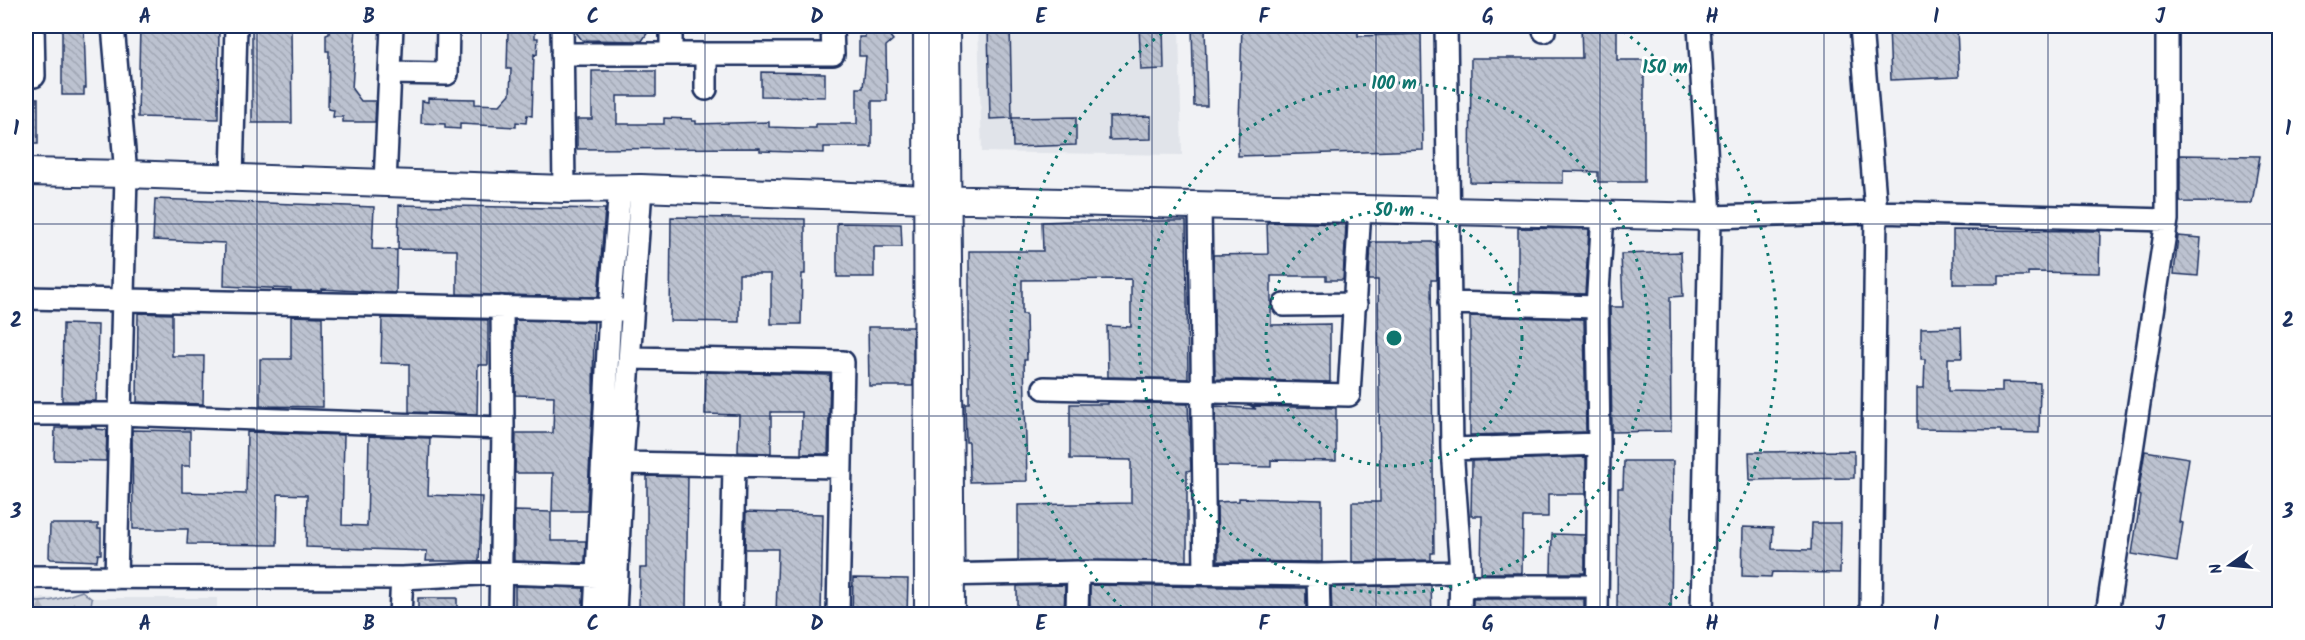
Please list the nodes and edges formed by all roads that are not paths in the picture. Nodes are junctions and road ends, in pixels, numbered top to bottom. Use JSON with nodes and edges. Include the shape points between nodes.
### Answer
{"nodes":[{"id":1,"x":33,"y":26,"type":"edge"},
{"id":2,"x":113,"y":26,"type":"edge"},
{"id":3,"x":236,"y":26,"type":"edge"},
{"id":4,"x":392,"y":26,"type":"edge"},
{"id":5,"x":448,"y":26,"type":"edge"},
{"id":6,"x":562,"y":26,"type":"edge"},
{"id":7,"x":671,"y":26,"type":"edge"},
{"id":8,"x":832,"y":26,"type":"edge"},
{"id":9,"x":927,"y":26,"type":"edge"},
{"id":10,"x":946,"y":26,"type":"edge"},
{"id":11,"x":1446,"y":26,"type":"edge"},
{"id":12,"x":1699,"y":26,"type":"edge"},
{"id":13,"x":1861,"y":26,"type":"edge"},
{"id":14,"x":2167,"y":26,"type":"edge"},
{"id":15,"x":562,"y":54,"type":"junction"},
{"id":16,"x":671,"y":54,"type":"junction"},
{"id":17,"x":706,"y":54,"type":"junction"},
{"id":18,"x":391,"y":73,"type":"junction"},
{"id":19,"x":26,"y":76,"type":"edge"},
{"id":20,"x":706,"y":89,"type":"dead end"},
{"id":21,"x":26,"y":172,"type":"edge"},
{"id":22,"x":126,"y":174,"type":"junction"},
{"id":23,"x":232,"y":178,"type":"junction"},
{"id":24,"x":384,"y":183,"type":"junction"},
{"id":25,"x":630,"y":188,"type":"junction"},
{"id":26,"x":564,"y":189,"type":"junction"},
{"id":27,"x":937,"y":199,"type":"junction"},
{"id":28,"x":1200,"y":204,"type":"junction"},
{"id":29,"x":1360,"y":208,"type":"junction"},
{"id":30,"x":1448,"y":212,"type":"junction"},
{"id":31,"x":1876,"y":212,"type":"junction"},
{"id":32,"x":1603,"y":214,"type":"junction"},
{"id":33,"x":1710,"y":217,"type":"junction"},
{"id":34,"x":2166,"y":220,"type":"junction"},
{"id":35,"x":26,"y":298,"type":"edge"},
{"id":36,"x":122,"y":300,"type":"junction"},
{"id":37,"x":1449,"y":303,"type":"junction"},
{"id":38,"x":1356,"y":304,"type":"junction"},
{"id":39,"x":1284,"y":305,"type":"dead end"},
{"id":40,"x":502,"y":307,"type":"junction"},
{"id":41,"x":1597,"y":307,"type":"junction"},
{"id":42,"x":610,"y":309,"type":"junction"},
{"id":43,"x":632,"y":310,"type":"junction"},
{"id":44,"x":630,"y":358,"type":"junction"},
{"id":45,"x":1044,"y":388,"type":"dead end"},
{"id":46,"x":1203,"y":393,"type":"junction"},
{"id":47,"x":26,"y":414,"type":"edge"},
{"id":48,"x":120,"y":414,"type":"junction"},
{"id":49,"x":503,"y":428,"type":"junction"},
{"id":50,"x":1599,"y":444,"type":"junction"},
{"id":51,"x":1452,"y":449,"type":"junction"},
{"id":52,"x":622,"y":463,"type":"junction"},
{"id":53,"x":734,"y":465,"type":"junction"},
{"id":54,"x":840,"y":467,"type":"junction"},
{"id":55,"x":1078,"y":572,"type":"junction"},
{"id":56,"x":501,"y":573,"type":"junction"},
{"id":57,"x":1205,"y":573,"type":"junction"},
{"id":58,"x":939,"y":575,"type":"junction"},
{"id":59,"x":1318,"y":575,"type":"junction"},
{"id":60,"x":596,"y":576,"type":"junction"},
{"id":61,"x":26,"y":577,"type":"edge"},
{"id":62,"x":116,"y":578,"type":"junction"},
{"id":63,"x":402,"y":578,"type":"junction"},
{"id":64,"x":1461,"y":579,"type":"junction"},
{"id":65,"x":1597,"y":586,"type":"junction"},
{"id":66,"x":400,"y":615,"type":"edge"},
{"id":67,"x":500,"y":615,"type":"edge"},
{"id":68,"x":595,"y":615,"type":"edge"},
{"id":69,"x":615,"y":615,"type":"edge"},
{"id":70,"x":731,"y":615,"type":"edge"},
{"id":71,"x":838,"y":615,"type":"edge"},
{"id":72,"x":928,"y":615,"type":"edge"},
{"id":73,"x":951,"y":615,"type":"edge"},
{"id":74,"x":1077,"y":615,"type":"edge"},
{"id":75,"x":1319,"y":615,"type":"edge"},
{"id":76,"x":1460,"y":615,"type":"edge"},
{"id":77,"x":1597,"y":615,"type":"edge"},
{"id":78,"x":1702,"y":615,"type":"edge"},
{"id":79,"x":1871,"y":615,"type":"edge"},
{"id":80,"x":2107,"y":615,"type":"edge"}],
"edges":[{"from":1,"to":19,"type":"street","via":[[34,76]]},
{"from":2,"to":22,"type":"street"},
{"from":3,"to":23,"type":"street"},
{"from":4,"to":18,"type":"street"},
{"from":5,"to":18,"type":"street","via":[[447,74]]},
{"from":6,"to":15,"type":"street"},
{"from":7,"to":16,"type":"street"},
{"from":8,"to":17,"type":"street","via":[[832,54]]},
{"from":9,"to":27,"type":"main road"},
{"from":10,"to":27,"type":"main road"},
{"from":11,"to":30,"type":"street"},
{"from":12,"to":33,"type":"street"},
{"from":13,"to":31,"type":"street"},
{"from":14,"to":34,"type":"street"},
{"from":15,"to":16,"type":"street"},
{"from":15,"to":26,"type":"street"},
{"from":16,"to":17,"type":"street"},
{"from":17,"to":20,"type":"street"},
{"from":18,"to":24,"type":"street"},
{"from":21,"to":22,"type":"main road"},
{"from":22,"to":23,"type":"main road"},
{"from":22,"to":36,"type":"street"},
{"from":23,"to":24,"type":"main road"},
{"from":24,"to":26,"type":"main road"},
{"from":25,"to":26,"type":"main road"},
{"from":25,"to":27,"type":"main road"},
{"from":25,"to":42,"type":"street"},
{"from":25,"to":43,"type":"street"},
{"from":27,"to":28,"type":"main road"},
{"from":27,"to":58,"type":"main road"},
{"from":28,"to":29,"type":"main road"},
{"from":28,"to":46,"type":"street"},
{"from":29,"to":30,"type":"main road"},
{"from":29,"to":38,"type":"street"},
{"from":30,"to":32,"type":"main road"},
{"from":30,"to":37,"type":"street"},
{"from":31,"to":33,"type":"street"},
{"from":31,"to":34,"type":"street"},
{"from":31,"to":79,"type":"street"},
{"from":32,"to":33,"type":"main road"},
{"from":32,"to":41,"type":"street"},
{"from":33,"to":78,"type":"street"},
{"from":34,"to":80,"type":"street"},
{"from":35,"to":36,"type":"street"},
{"from":36,"to":40,"type":"street"},
{"from":36,"to":48,"type":"street"},
{"from":37,"to":41,"type":"street"},
{"from":37,"to":51,"type":"street"},
{"from":38,"to":39,"type":"street"},
{"from":38,"to":46,"type":"street","via":[[1349,395]]},
{"from":40,"to":42,"type":"street"},
{"from":40,"to":49,"type":"street"},
{"from":41,"to":50,"type":"street"},
{"from":42,"to":43,"type":"street"},
{"from":42,"to":60,"type":"street"},
{"from":43,"to":44,"type":"street"},
{"from":44,"to":52,"type":"street"},
{"from":44,"to":54,"type":"street","via":[[843,362]]},
{"from":45,"to":46,"type":"street"},
{"from":46,"to":57,"type":"street"},
{"from":47,"to":48,"type":"street"},
{"from":48,"to":49,"type":"street"},
{"from":48,"to":62,"type":"street"},
{"from":49,"to":56,"type":"street"},
{"from":50,"to":51,"type":"street"},
{"from":50,"to":65,"type":"street"},
{"from":51,"to":64,"type":"street"},
{"from":52,"to":53,"type":"street"},
{"from":52,"to":69,"type":"street"},
{"from":53,"to":54,"type":"street"},
{"from":53,"to":70,"type":"street"},
{"from":54,"to":71,"type":"street"},
{"from":55,"to":57,"type":"street"},
{"from":55,"to":58,"type":"street"},
{"from":55,"to":74,"type":"street"},
{"from":56,"to":60,"type":"street"},
{"from":56,"to":63,"type":"street"},
{"from":56,"to":67,"type":"street"},
{"from":57,"to":59,"type":"street"},
{"from":58,"to":72,"type":"main road"},
{"from":58,"to":73,"type":"main road"},
{"from":59,"to":64,"type":"street"},
{"from":59,"to":75,"type":"street"},
{"from":60,"to":68,"type":"street"},
{"from":61,"to":62,"type":"street"},
{"from":62,"to":63,"type":"street"},
{"from":63,"to":66,"type":"street"},
{"from":64,"to":65,"type":"street"},
{"from":64,"to":76,"type":"street"},
{"from":65,"to":77,"type":"street"}]}
